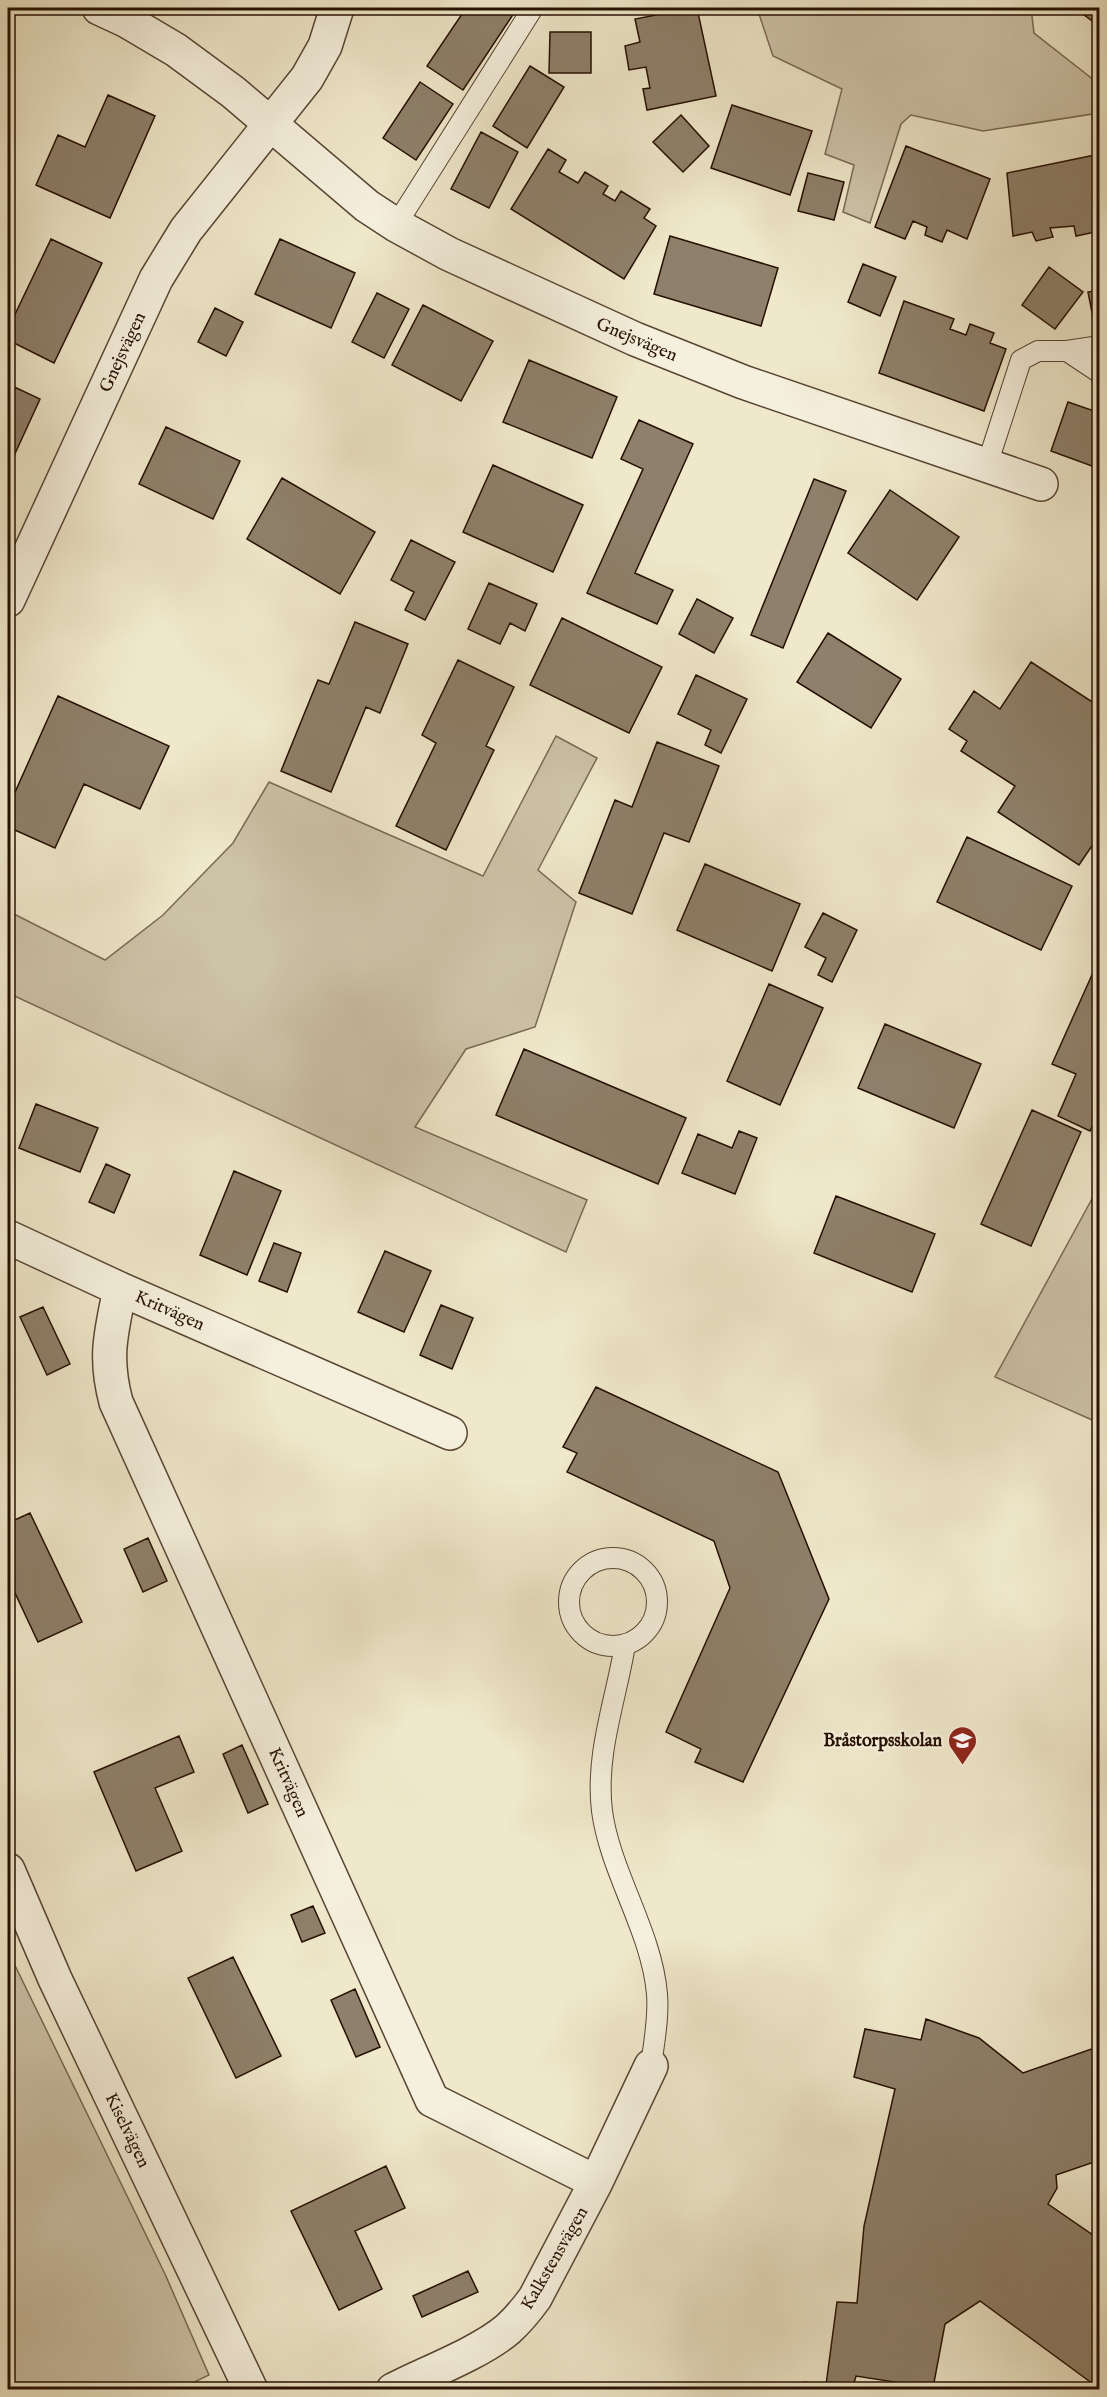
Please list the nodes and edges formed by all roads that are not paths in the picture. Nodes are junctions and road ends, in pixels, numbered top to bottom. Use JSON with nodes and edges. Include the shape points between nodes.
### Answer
{"nodes":[{"id":1,"x":99,"y":8,"type":"edge"},
{"id":2,"x":337,"y":8,"type":"edge"},
{"id":3,"x":533,"y":8,"type":"edge"},
{"id":4,"x":270,"y":123,"type":"junction"},
{"id":5,"x":396,"y":225,"type":"junction"},
{"id":6,"x":1100,"y":346,"type":"edge"},
{"id":7,"x":1066,"y":351,"type":"junction"},
{"id":8,"x":1100,"y":373,"type":"edge"},
{"id":9,"x":987,"y":465,"type":"junction"},
{"id":10,"x":1041,"y":484,"type":"dead end"},
{"id":11,"x":8,"y":600,"type":"edge"},
{"id":12,"x":8,"y":1237,"type":"edge"},
{"id":13,"x":120,"y":1288,"type":"junction"},
{"id":14,"x":450,"y":1433,"type":"dead end"},
{"id":15,"x":626,"y":1645,"type":"junction"},
{"id":16,"x":8,"y":1870,"type":"edge"},
{"id":17,"x":651,"y":2066,"type":"joint"},
{"id":18,"x":596,"y":2182,"type":"junction"},
{"id":19,"x":251,"y":2390,"type":"edge"},
{"id":20,"x":393,"y":2390,"type":"edge"}],
"edges":[{"from":1,"to":4,"type":"street","name":"Gnejsvägen","via":[[176,50]]},
{"from":2,"to":4,"type":"street","via":[[325,46],[307,78]]},
{"from":3,"to":5,"type":"lane"},
{"from":4,"to":5,"type":"street","name":"Gnejsvägen"},
{"from":4,"to":11,"type":"street","name":"Gnejsvägen","via":[[186,230],[156,279]]},
{"from":5,"to":9,"type":"street","name":"Gnejsvägen","via":[[471,264],[646,343],[796,402]]},
{"from":6,"to":7,"type":"lane"},
{"from":7,"to":8,"type":"lane"},
{"from":7,"to":9,"type":"lane","via":[[1038,351],[1021,360]]},
{"from":9,"to":10,"type":"street","name":"Gnejsvägen"},
{"from":12,"to":13,"type":"street","name":"Kritvägen"},
{"from":13,"to":14,"type":"street","name":"Kritvägen"},
{"from":13,"to":18,"type":"street","name":"Kritvägen","via":[[109,1342],[110,1377],[116,1402],[432,2100]]},
{"from":15,"to":15,"type":"lane","via":[[644,1634],[656,1616],[655,1587],[648,1574],[630,1561],[595,1561],[574,1582],[569,1610],[584,1636],[610,1647]]},
{"from":15,"to":17,"type":"lane","via":[[604,1736],[600,1785],[602,1813],[651,1962],[657,1994]]},
{"from":16,"to":19,"type":"street","name":"Kiselvägen","via":[[55,1978]]},
{"from":17,"to":18,"type":"street","name":"Kalkstensvägen"},
{"from":18,"to":20,"type":"street","name":"Kalkstensvägen","via":[[535,2298],[522,2315],[486,2344]]}]}
